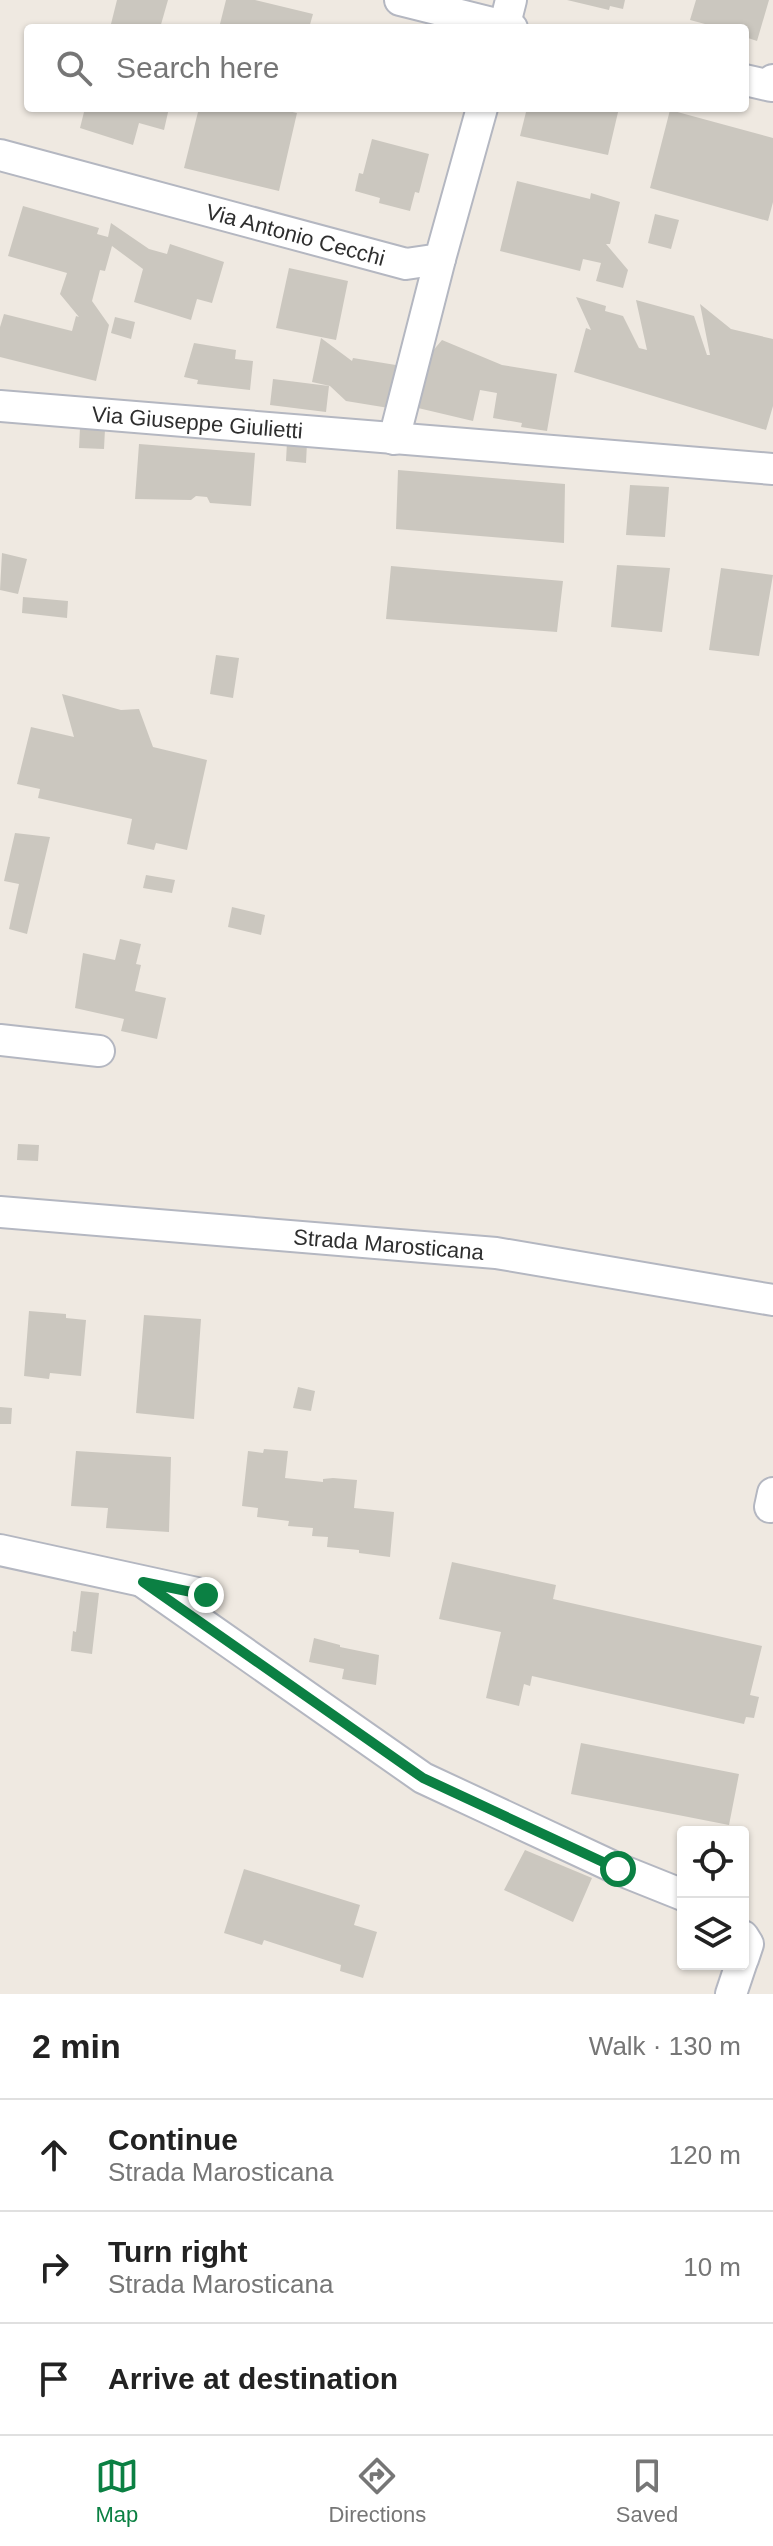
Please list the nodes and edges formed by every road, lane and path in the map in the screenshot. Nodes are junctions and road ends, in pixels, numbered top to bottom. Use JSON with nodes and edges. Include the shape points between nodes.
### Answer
{"nodes":[{"id":1,"x":400,"y":0,"type":"edge"},
{"id":2,"x":508,"y":21,"type":"edge"},
{"id":3,"x":773,"y":80,"type":"edge"},
{"id":4,"x":749,"y":81,"type":"edge"},
{"id":5,"x":481,"y":112,"type":"edge"},
{"id":6,"x":0,"y":155,"type":"edge"},
{"id":7,"x":440,"y":259,"type":"junction"},
{"id":8,"x":0,"y":406,"type":"edge"},
{"id":9,"x":394,"y":439,"type":"junction"},
{"id":10,"x":773,"y":469,"type":"edge"},
{"id":11,"x":0,"y":1040,"type":"edge"},
{"id":12,"x":99,"y":1051,"type":"dead end"},
{"id":13,"x":0,"y":1212,"type":"edge"},
{"id":14,"x":773,"y":1300,"type":"edge"},
{"id":15,"x":0,"y":1550,"type":"edge"},
{"id":16,"x":143,"y":1582,"type":"junction"},
{"id":17,"x":206,"y":1595,"type":"dead end"},
{"id":18,"x":677,"y":1893,"type":"edge"},
{"id":19,"x":739,"y":1970,"type":"edge"},
{"id":20,"x":731,"y":1994,"type":"edge"}],
"edges":[{"from":1,"to":2,"type":"street"},
{"from":3,"to":4,"type":"street","via":[[771,86]]},
{"from":5,"to":7,"type":"street"},
{"from":6,"to":7,"type":"street","name":"Via Antonio Cecchi","via":[[406,264]]},
{"from":7,"to":9,"type":"street"},
{"from":8,"to":9,"type":"street","name":"Via Giuseppe Giulietti"},
{"from":9,"to":10,"type":"street","name":"Via Giuseppe Giulietti"},
{"from":11,"to":12,"type":"street"},
{"from":13,"to":14,"type":"street","name":"Strada Marosticana","via":[[496,1253]]},
{"from":15,"to":16,"type":"street"},
{"from":16,"to":17,"type":"street"},
{"from":16,"to":18,"type":"street","via":[[295,1674],[423,1778]]},
{"from":19,"to":20,"type":"street"}]}
